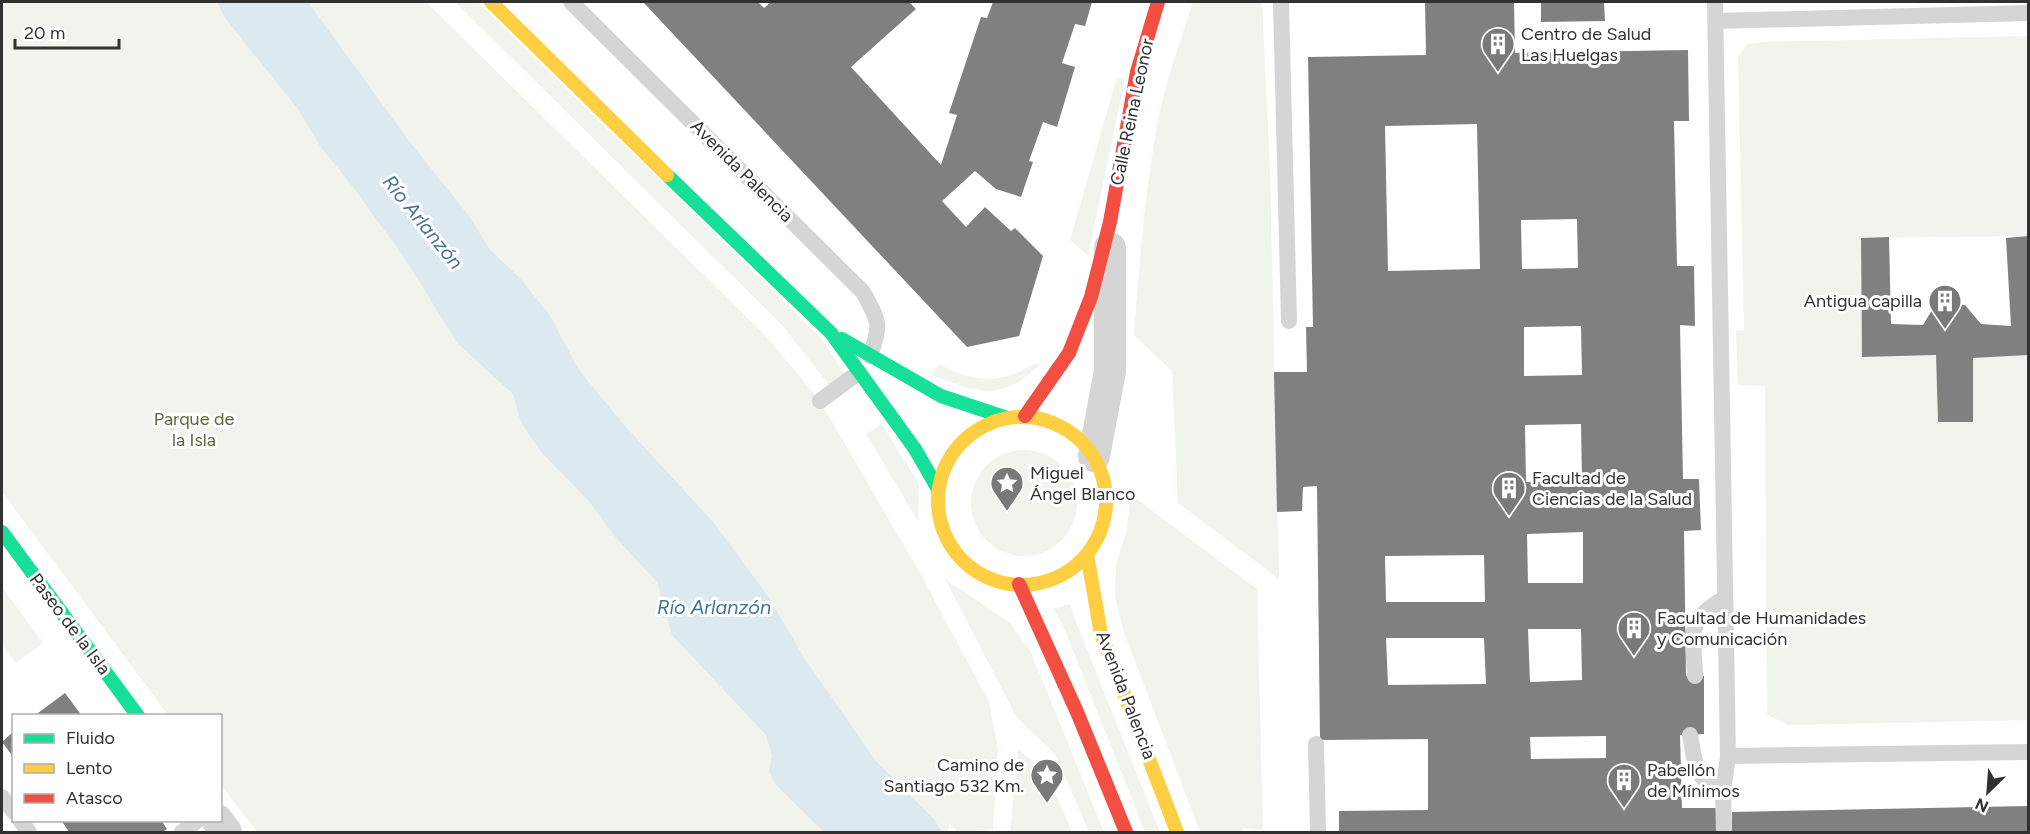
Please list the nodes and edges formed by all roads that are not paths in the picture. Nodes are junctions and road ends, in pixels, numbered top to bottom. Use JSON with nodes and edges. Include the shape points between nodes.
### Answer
{"nodes":[{"id":1,"x":491,"y":2,"type":"edge"},
{"id":2,"x":571,"y":2,"type":"edge"},
{"id":3,"x":1158,"y":2,"type":"edge"},
{"id":4,"x":1281,"y":2,"type":"edge"},
{"id":5,"x":1715,"y":2,"type":"edge"},
{"id":6,"x":2028,"y":13,"type":"edge"},
{"id":7,"x":1715,"y":21,"type":"junction"},
{"id":8,"x":1110,"y":222,"type":"junction"},
{"id":9,"x":1289,"y":321,"type":"dead end"},
{"id":10,"x":831,"y":333,"type":"junction"},
{"id":11,"x":870,"y":356,"type":"junction"},
{"id":12,"x":859,"y":372,"type":"junction"},
{"id":13,"x":820,"y":401,"type":"dead end"},
{"id":14,"x":1025,"y":416,"type":"junction"},
{"id":15,"x":1007,"y":418,"type":"junction"},
{"id":16,"x":1094,"y":456,"type":"junction"},
{"id":17,"x":938,"y":489,"type":"junction"},
{"id":18,"x":2,"y":532,"type":"edge"},
{"id":19,"x":1087,"y":554,"type":"junction"},
{"id":20,"x":1019,"y":585,"type":"junction"},
{"id":21,"x":1725,"y":598,"type":"junction"},
{"id":22,"x":1695,"y":676,"type":"dead end"},
{"id":23,"x":137,"y":714,"type":"edge"},
{"id":24,"x":1690,"y":735,"type":"dead end"},
{"id":25,"x":1316,"y":744,"type":"dead end"},
{"id":26,"x":2028,"y":752,"type":"edge"},
{"id":27,"x":1728,"y":756,"type":"junction"},
{"id":28,"x":1724,"y":792,"type":"junction"},
{"id":29,"x":2,"y":797,"type":"edge"},
{"id":30,"x":12,"y":810,"type":"edge"},
{"id":31,"x":195,"y":822,"type":"edge"},
{"id":32,"x":182,"y":832,"type":"edge"},
{"id":33,"x":1126,"y":832,"type":"edge"},
{"id":34,"x":1177,"y":832,"type":"edge"},
{"id":35,"x":1318,"y":832,"type":"edge"},
{"id":36,"x":1724,"y":832,"type":"edge"}],
"edges":[{"from":1,"to":10,"type":"main road"},
{"from":2,"to":11,"type":"lane","name":"Avenida Palencia","via":[[863,292],[879,321]]},
{"from":3,"to":8,"type":"main road","name":"Calle Reina Leonor","via":[[1137,72]]},
{"from":4,"to":9,"type":"lane"},
{"from":5,"to":7,"type":"lane"},
{"from":6,"to":7,"type":"lane"},
{"from":7,"to":21,"type":"lane"},
{"from":8,"to":14,"type":"main road","name":"Calle Reina Leonor","via":[[1078,333],[1069,353]]},
{"from":8,"to":16,"type":"street","name":"Calle Reina Leonor","via":[[1110,371]]},
{"from":10,"to":11,"type":"main road"},
{"from":10,"to":12,"type":"main road"},
{"from":11,"to":15,"type":"main road","via":[[941,396]]},
{"from":12,"to":13,"type":"lane"},
{"from":12,"to":17,"type":"main road","via":[[915,448]]},
{"from":14,"to":15,"type":"main road"},
{"from":14,"to":16,"type":"main road","via":[[1045,419],[1064,428]]},
{"from":15,"to":17,"type":"main road","via":[[987,424],[954,450]]},
{"from":16,"to":19,"type":"main road","via":[[1106,496],[1105,517]]},
{"from":17,"to":20,"type":"main road","via":[[938,509],[951,547],[980,574]]},
{"from":18,"to":23,"type":"main road","name":"Paseo de la Isla"},
{"from":19,"to":20,"type":"main road","via":[[1056,578]]},
{"from":19,"to":34,"type":"main road","name":"Avenida Palencia","via":[[1101,634]]},
{"from":20,"to":33,"type":"main road"},
{"from":21,"to":22,"type":"lane","via":[[1702,612],[1694,627]]},
{"from":21,"to":27,"type":"lane"},
{"from":24,"to":28,"type":"lane","via":[[1696,767],[1704,782]]},
{"from":25,"to":35,"type":"lane"},
{"from":26,"to":27,"type":"lane"},
{"from":27,"to":28,"type":"lane"},
{"from":28,"to":36,"type":"lane"},
{"from":29,"to":30,"type":"lane"},
{"from":31,"to":32,"type":"lane"}]}
